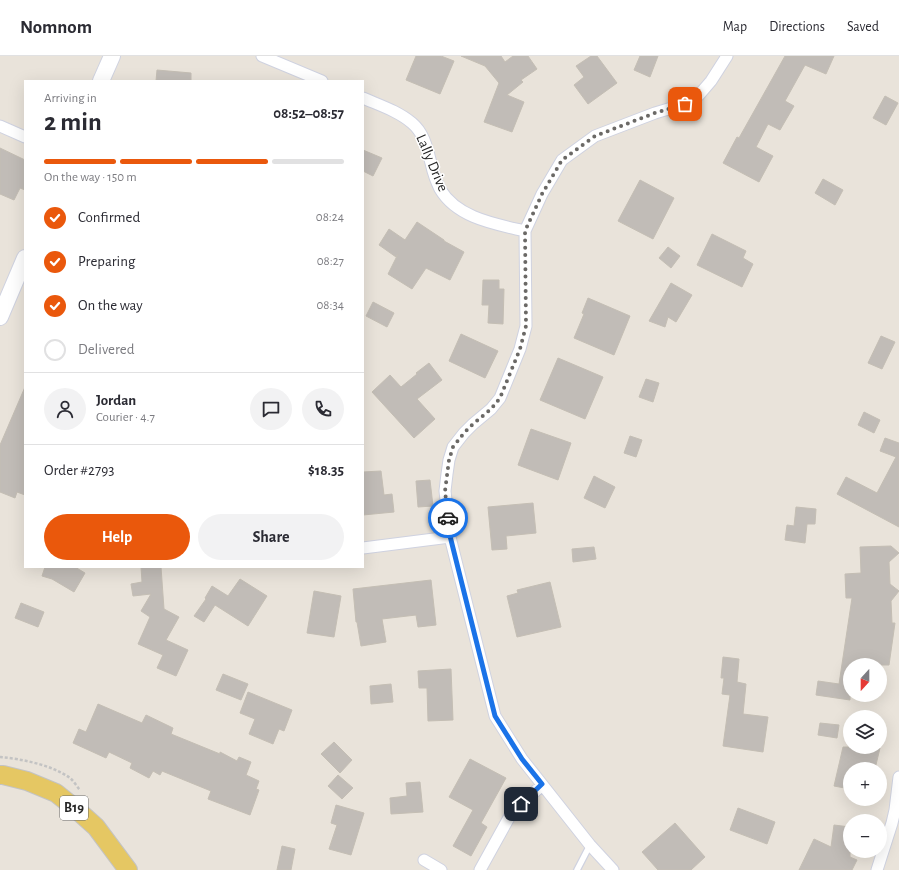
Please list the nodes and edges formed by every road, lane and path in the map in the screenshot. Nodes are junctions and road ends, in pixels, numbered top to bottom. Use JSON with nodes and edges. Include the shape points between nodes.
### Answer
{"nodes":[{"id":1,"x":112,"y":56,"type":"edge"},
{"id":2,"x":262,"y":56,"type":"edge"},
{"id":3,"x":727,"y":56,"type":"edge"},
{"id":4,"x":101,"y":80,"type":"edge"},
{"id":5,"x":320,"y":80,"type":"edge"},
{"id":6,"x":364,"y":98,"type":"edge"},
{"id":7,"x":0,"y":126,"type":"edge"},
{"id":8,"x":24,"y":137,"type":"edge"},
{"id":9,"x":525,"y":231,"type":"junction"},
{"id":10,"x":24,"y":260,"type":"edge"},
{"id":11,"x":0,"y":317,"type":"edge"},
{"id":12,"x":450,"y":536,"type":"junction"},
{"id":13,"x":364,"y":548,"type":"edge"},
{"id":14,"x":0,"y":775,"type":"edge"},
{"id":15,"x":899,"y":777,"type":"edge"},
{"id":16,"x":542,"y":784,"type":"junction"},
{"id":17,"x":590,"y":845,"type":"junction"},
{"id":18,"x":424,"y":860,"type":"dead end"},
{"id":19,"x":128,"y":870,"type":"edge"},
{"id":20,"x":441,"y":870,"type":"edge"},
{"id":21,"x":480,"y":870,"type":"edge"},
{"id":22,"x":577,"y":870,"type":"edge"},
{"id":23,"x":613,"y":870,"type":"edge"},
{"id":24,"x":877,"y":870,"type":"edge"}],
"edges":[{"from":1,"to":4,"type":"street"},
{"from":2,"to":5,"type":"street"},
{"from":3,"to":9,"type":"street","via":[[699,95],[685,104],[595,136],[562,160],[542,194]]},
{"from":6,"to":9,"type":"street","name":"Lally Drive","via":[[399,114],[420,132],[440,189],[448,199],[476,217]]},
{"from":7,"to":8,"type":"street"},
{"from":9,"to":12,"type":"street","via":[[526,326],[520,349],[500,398],[453,447],[445,491]]},
{"from":10,"to":11,"type":"street"},
{"from":12,"to":13,"type":"street"},
{"from":12,"to":16,"type":"street","via":[[495,716],[522,759]]},
{"from":14,"to":19,"type":"main road","number":"B19","via":[[27,781],[56,792],[96,827]]},
{"from":15,"to":24,"type":"street","via":[[892,822]]},
{"from":16,"to":17,"type":"street"},
{"from":16,"to":21,"type":"street","via":[[511,814]]},
{"from":17,"to":22,"type":"lane"},
{"from":17,"to":23,"type":"street"},
{"from":18,"to":20,"type":"street"}]}
